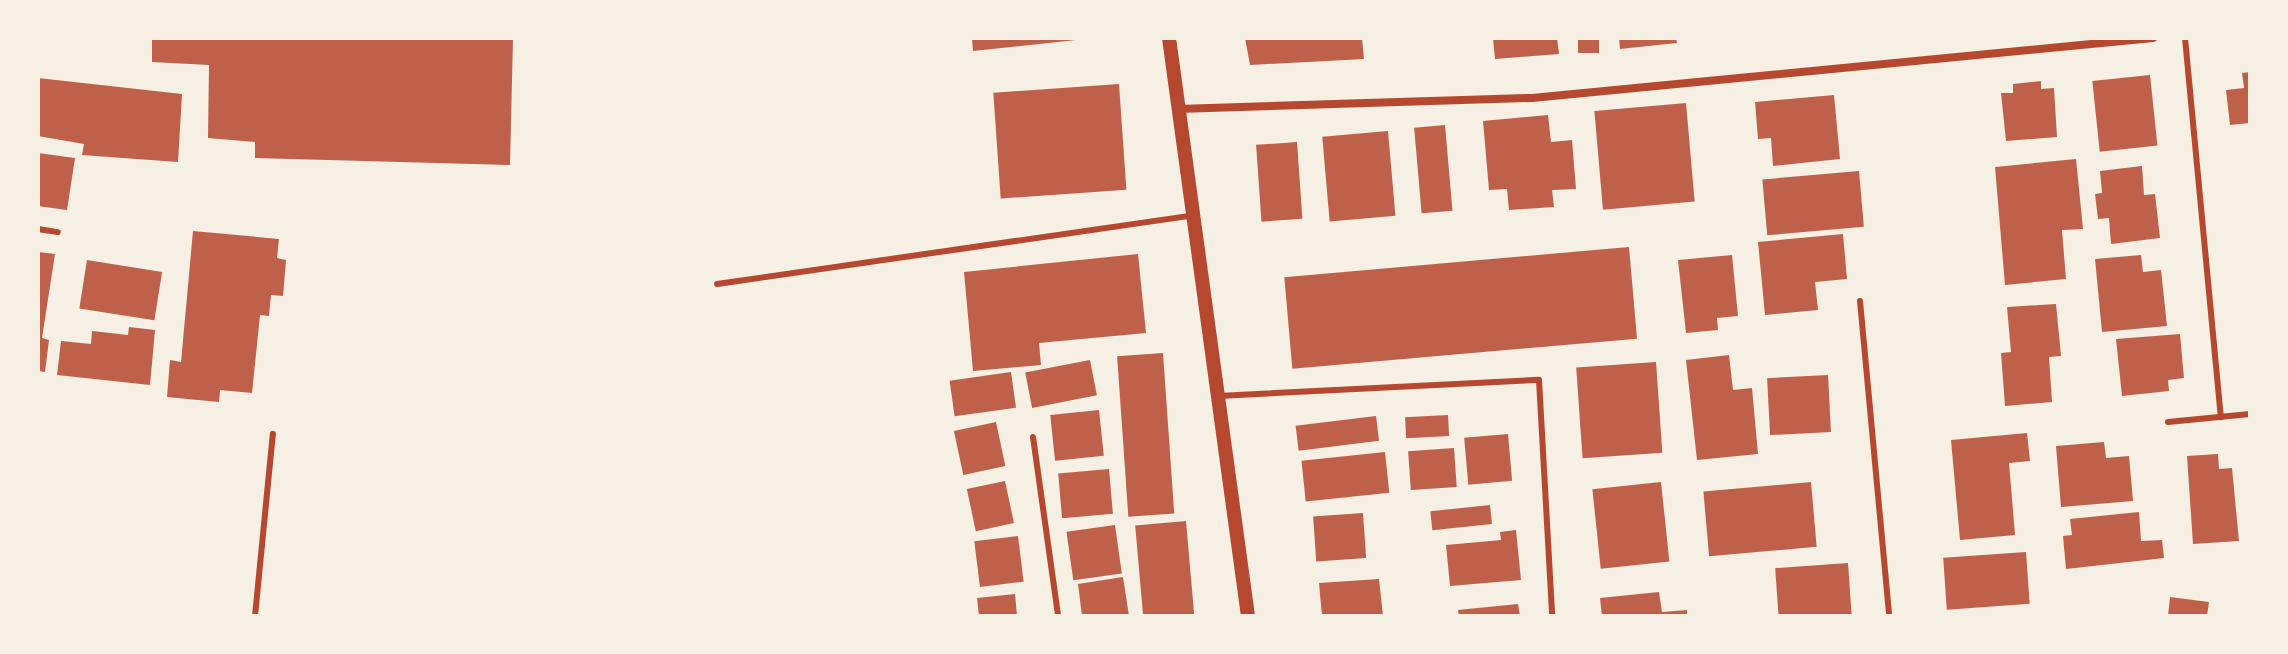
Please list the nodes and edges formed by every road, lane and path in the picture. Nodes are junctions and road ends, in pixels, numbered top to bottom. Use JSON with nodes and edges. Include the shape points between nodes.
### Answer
{"nodes":[{"id":1,"x":1169,"y":38,"type":"edge"},
{"id":2,"x":2153,"y":38,"type":"edge"},
{"id":3,"x":2185,"y":38,"type":"edge"},
{"id":4,"x":2079,"y":41,"type":"edge"},
{"id":5,"x":1178,"y":109,"type":"junction"},
{"id":6,"x":1193,"y":215,"type":"junction"},
{"id":7,"x":38,"y":229,"type":"edge"},
{"id":8,"x":58,"y":232,"type":"dead end"},
{"id":9,"x":717,"y":284,"type":"dead end"},
{"id":10,"x":1860,"y":301,"type":"dead end"},
{"id":11,"x":1218,"y":396,"type":"junction"},
{"id":12,"x":2250,"y":414,"type":"edge"},
{"id":13,"x":2221,"y":417,"type":"junction"},
{"id":14,"x":2168,"y":422,"type":"dead end"},
{"id":15,"x":273,"y":434,"type":"dead end"},
{"id":16,"x":1033,"y":437,"type":"dead end"},
{"id":17,"x":255,"y":616,"type":"edge"},
{"id":18,"x":1058,"y":616,"type":"edge"},
{"id":19,"x":1248,"y":616,"type":"edge"},
{"id":20,"x":1552,"y":616,"type":"edge"},
{"id":21,"x":1889,"y":616,"type":"edge"}],
"edges":[{"from":1,"to":5,"type":"street"},
{"from":2,"to":4,"type":"street"},
{"from":3,"to":13,"type":"lane"},
{"from":4,"to":5,"type":"street","via":[[1532,98]]},
{"from":5,"to":6,"type":"street"},
{"from":6,"to":9,"type":"lane"},
{"from":6,"to":11,"type":"street"},
{"from":7,"to":8,"type":"lane"},
{"from":10,"to":21,"type":"lane"},
{"from":11,"to":19,"type":"street"},
{"from":11,"to":20,"type":"lane","via":[[1539,380]]},
{"from":12,"to":13,"type":"lane"},
{"from":13,"to":14,"type":"lane"},
{"from":15,"to":17,"type":"lane"},
{"from":16,"to":18,"type":"lane"}]}
